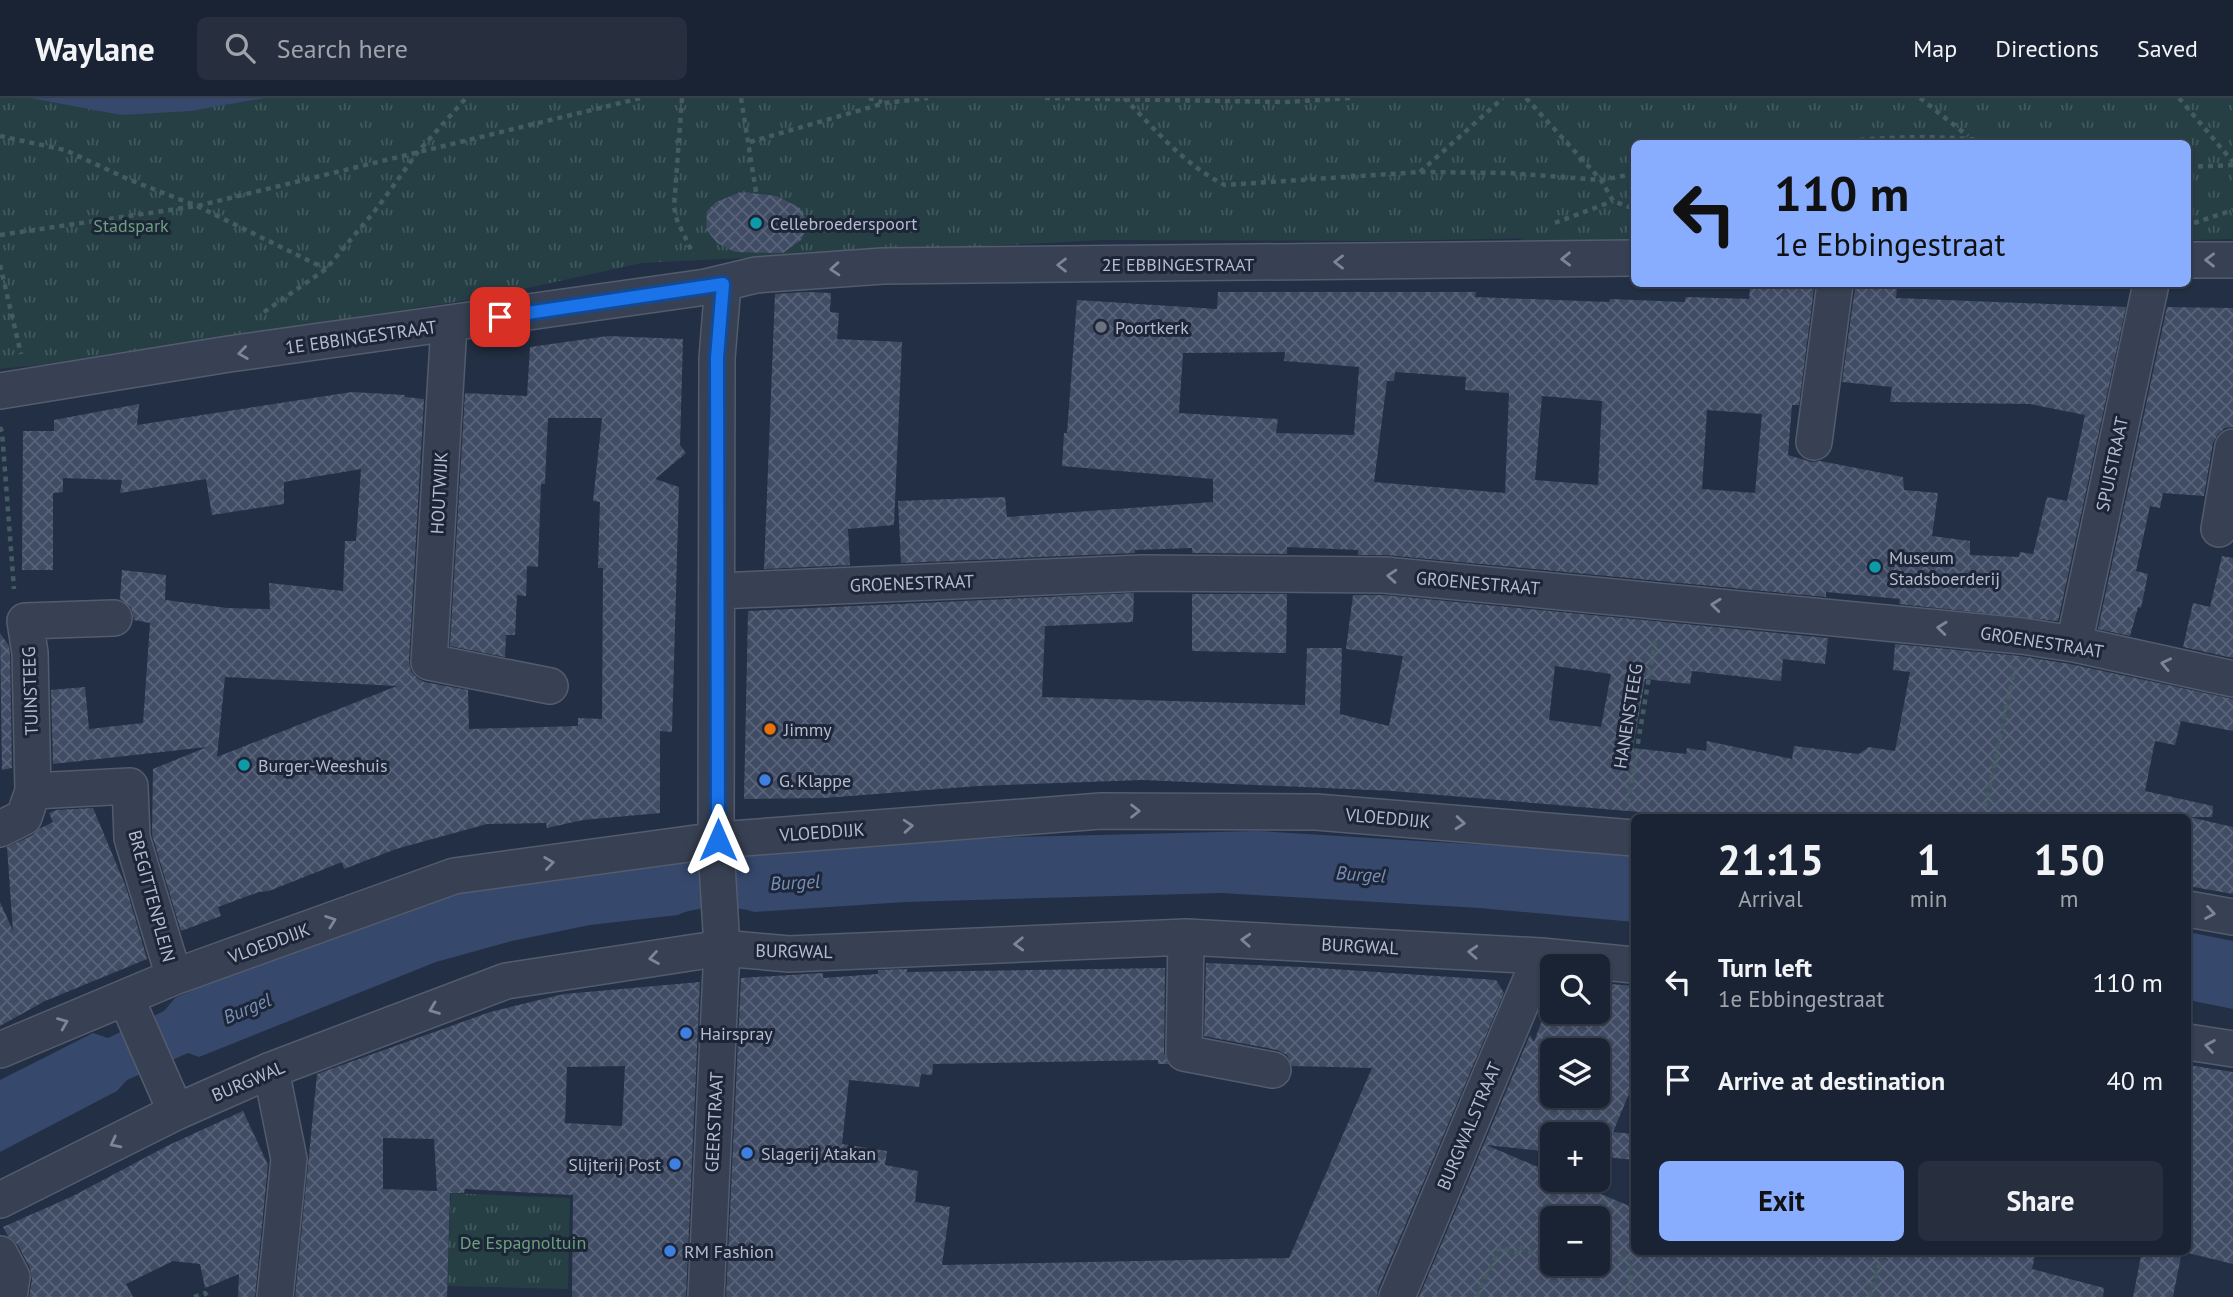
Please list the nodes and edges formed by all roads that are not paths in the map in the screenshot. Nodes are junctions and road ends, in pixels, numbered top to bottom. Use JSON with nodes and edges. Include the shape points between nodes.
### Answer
{"nodes":[{"id":1,"x":1631,"y":258,"type":"edge"},
{"id":2,"x":2191,"y":260,"type":"edge"},
{"id":3,"x":2233,"y":260,"type":"edge"},
{"id":4,"x":714,"y":286,"type":"junction"},
{"id":5,"x":1835,"y":287,"type":"edge"},
{"id":6,"x":2150,"y":287,"type":"edge"},
{"id":7,"x":449,"y":325,"type":"junction"},
{"id":8,"x":14,"y":388,"type":"edge"},
{"id":9,"x":1814,"y":442,"type":"dead end"},
{"id":10,"x":2233,"y":447,"type":"edge"},
{"id":11,"x":2219,"y":529,"type":"dead end"},
{"id":12,"x":718,"y":592,"type":"junction"},
{"id":13,"x":114,"y":618,"type":"dead end"},
{"id":14,"x":2074,"y":644,"type":"junction"},
{"id":15,"x":2233,"y":679,"type":"edge"},
{"id":16,"x":550,"y":686,"type":"dead end"},
{"id":17,"x":33,"y":791,"type":"junction"},
{"id":18,"x":0,"y":829,"type":"edge"},
{"id":19,"x":1628,"y":837,"type":"edge"},
{"id":20,"x":717,"y":843,"type":"junction"},
{"id":21,"x":2191,"y":910,"type":"edge"},
{"id":22,"x":2233,"y":917,"type":"edge"},
{"id":23,"x":721,"y":936,"type":"junction"},
{"id":24,"x":1186,"y":937,"type":"junction"},
{"id":25,"x":1540,"y":956,"type":"edge"},
{"id":26,"x":1540,"y":958,"type":"edge"},
{"id":27,"x":1610,"y":963,"type":"edge"},
{"id":28,"x":1631,"y":965,"type":"edge"},
{"id":29,"x":174,"y":977,"type":"junction"},
{"id":30,"x":131,"y":1007,"type":"junction"},
{"id":31,"x":2191,"y":1042,"type":"edge"},
{"id":32,"x":2233,"y":1049,"type":"edge"},
{"id":33,"x":0,"y":1050,"type":"edge"},
{"id":34,"x":271,"y":1070,"type":"junction"},
{"id":35,"x":1273,"y":1070,"type":"dead end"},
{"id":36,"x":170,"y":1099,"type":"junction"},
{"id":37,"x":0,"y":1200,"type":"edge"},
{"id":38,"x":0,"y":1254,"type":"edge"},
{"id":39,"x":9,"y":1297,"type":"edge"},
{"id":40,"x":275,"y":1297,"type":"edge"},
{"id":41,"x":706,"y":1297,"type":"edge"},
{"id":42,"x":1397,"y":1297,"type":"edge"}],
"edges":[{"from":1,"to":4,"type":"street","name":"2E EBBINGESTRAAT","one_way":true,"via":[[883,266],[756,275]]},
{"from":3,"to":2,"type":"street","one_way":true},
{"from":4,"to":7,"type":"street","name":"1E EBBINGESTRAAT"},
{"from":4,"to":12,"type":"street","name":"GEERSTRAAT"},
{"from":5,"to":9,"type":"street"},
{"from":6,"to":14,"type":"street","name":"SPUISTRAAT"},
{"from":7,"to":8,"type":"street","name":"1E EBBINGESTRAAT","one_way":true},
{"from":7,"to":16,"type":"street","name":"HOUTWIJK","via":[[429,662]]},
{"from":10,"to":11,"type":"street"},
{"from":14,"to":12,"type":"street","name":"GROENESTRAAT","one_way":true,"via":[[1385,575],[1142,573]]},
{"from":12,"to":20,"type":"street","name":"GEERSTRAAT"},
{"from":13,"to":17,"type":"street","name":"TUINSTEEG","via":[[25,621]]},
{"from":15,"to":14,"type":"street","name":"GROENESTRAAT","one_way":true},
{"from":17,"to":18,"type":"street","via":[[24,817]]},
{"from":17,"to":29,"type":"street","name":"BREGITTENPLEIN","via":[[131,786],[132,838]]},
{"from":20,"to":19,"type":"street","name":"VLOEDDIJK","one_way":true,"via":[[1101,811],[1315,812]]},
{"from":20,"to":23,"type":"street","name":"GEERSTRAAT"},
{"from":29,"to":20,"type":"street","name":"VLOEDDIJK","one_way":true,"via":[[454,876]]},
{"from":21,"to":22,"type":"street","one_way":true},
{"from":24,"to":23,"type":"street","name":"BURGWAL","one_way":true,"via":[[789,954]]},
{"from":23,"to":34,"type":"street","name":"BURGWAL","one_way":true,"via":[[506,981]]},
{"from":23,"to":41,"type":"street","name":"GEERSTRAAT"},
{"from":25,"to":24,"type":"street","name":"BURGWAL","one_way":true},
{"from":24,"to":35,"type":"street","via":[[1184,1053]]},
{"from":26,"to":42,"type":"street","name":"BURGWALSTRAAT"},
{"from":27,"to":28,"type":"street","name":"BURGWAL"},
{"from":29,"to":30,"type":"street","name":"VLOEDDIJK"},
{"from":33,"to":30,"type":"street","name":"VLOEDDIJK","one_way":true},
{"from":30,"to":36,"type":"street"},
{"from":32,"to":31,"type":"street","one_way":true},
{"from":34,"to":36,"type":"street","name":"BURGWAL"},
{"from":34,"to":40,"type":"street","via":[[289,1159]]},
{"from":36,"to":37,"type":"street","name":"BURGWAL","one_way":true},
{"from":38,"to":39,"type":"street","via":[[12,1277]]}]}
